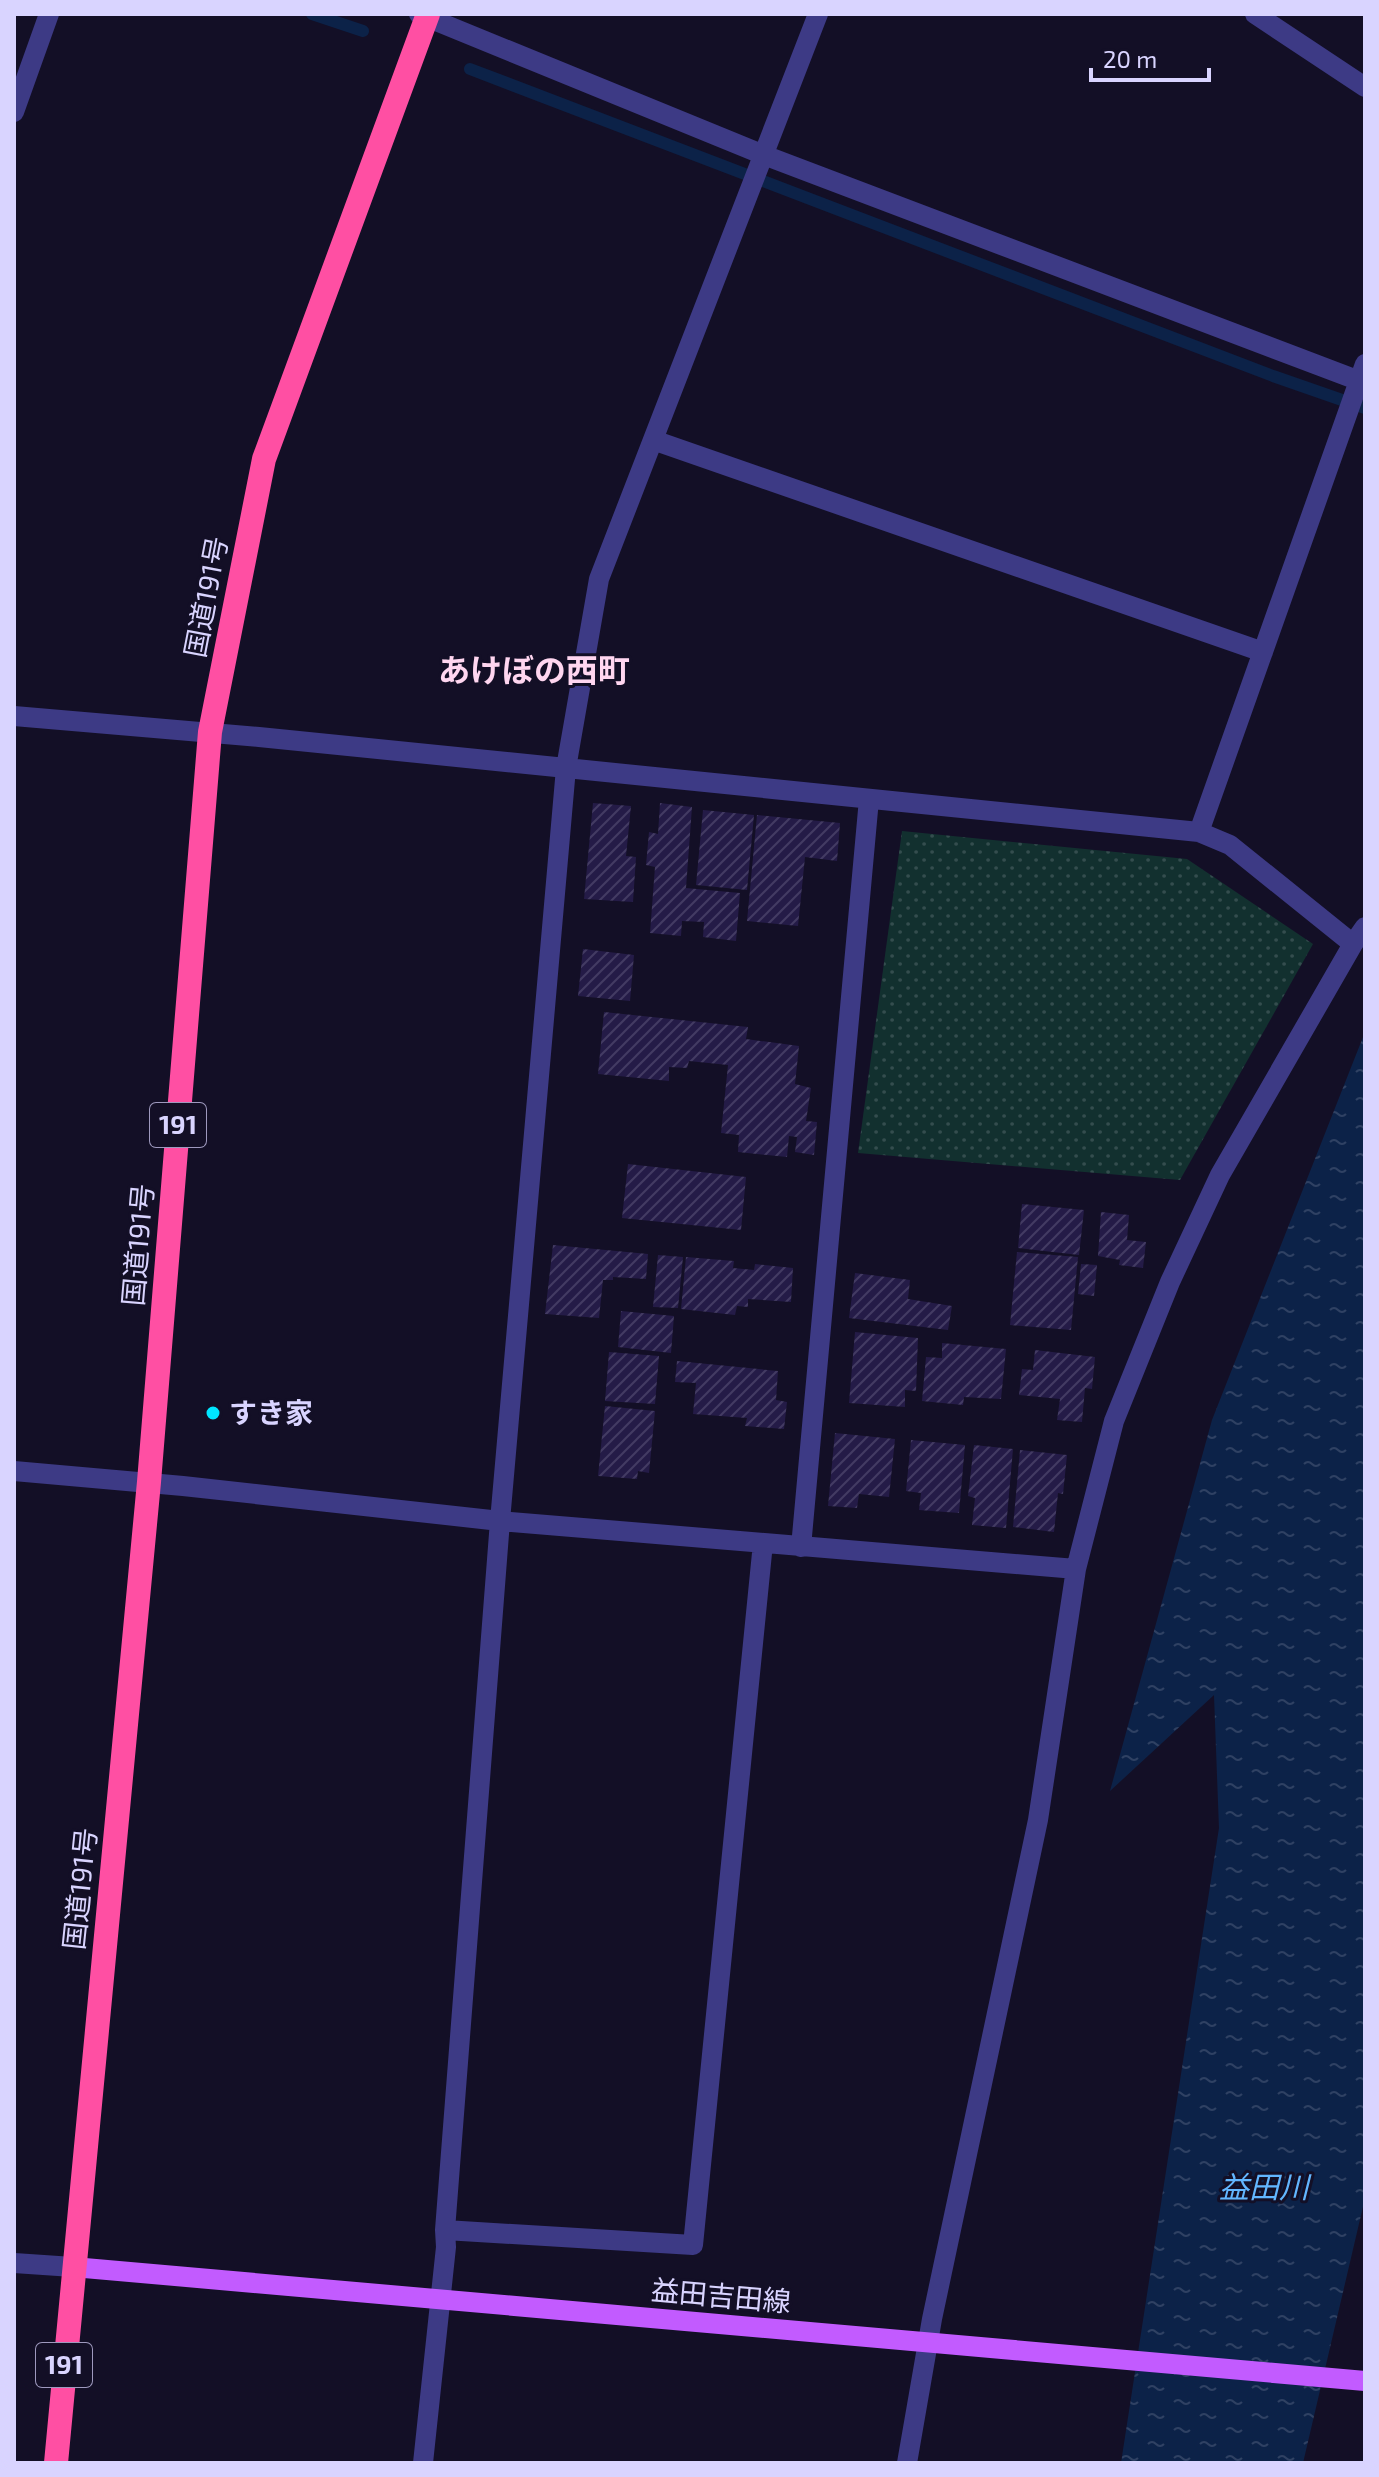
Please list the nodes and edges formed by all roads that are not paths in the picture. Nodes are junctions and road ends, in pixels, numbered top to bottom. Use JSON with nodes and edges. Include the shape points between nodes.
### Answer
{"nodes":[{"id":1,"x":49,"y":14,"type":"edge"},
{"id":2,"x":818,"y":14,"type":"edge"},
{"id":3,"x":1255,"y":14,"type":"edge"},
{"id":4,"x":425,"y":15,"type":"edge"},
{"id":5,"x":1365,"y":87,"type":"edge"},
{"id":6,"x":14,"y":112,"type":"edge"},
{"id":7,"x":764,"y":155,"type":"junction"},
{"id":8,"x":1363,"y":376,"type":"edge"},
{"id":9,"x":653,"y":440,"type":"junction"},
{"id":10,"x":1263,"y":652,"type":"junction"},
{"id":11,"x":14,"y":716,"type":"edge"},
{"id":12,"x":210,"y":732,"type":"junction"},
{"id":13,"x":566,"y":768,"type":"junction"},
{"id":14,"x":869,"y":799,"type":"junction"},
{"id":15,"x":1199,"y":832,"type":"junction"},
{"id":16,"x":1359,"y":935,"type":"edge"},
{"id":17,"x":14,"y":1471,"type":"edge"},
{"id":18,"x":149,"y":1482,"type":"junction"},
{"id":19,"x":500,"y":1521,"type":"junction"},
{"id":20,"x":763,"y":1543,"type":"junction"},
{"id":21,"x":801,"y":1547,"type":"junction"},
{"id":22,"x":1076,"y":1569,"type":"junction"},
{"id":23,"x":445,"y":2230,"type":"junction"},
{"id":24,"x":14,"y":2263,"type":"edge"},
{"id":25,"x":73,"y":2267,"type":"junction"},
{"id":26,"x":440,"y":2300,"type":"junction"},
{"id":27,"x":928,"y":2342,"type":"junction"},
{"id":28,"x":1365,"y":2381,"type":"edge"},
{"id":29,"x":56,"y":2463,"type":"edge"},
{"id":30,"x":423,"y":2463,"type":"edge"},
{"id":31,"x":907,"y":2463,"type":"edge"}],
"edges":[{"from":1,"to":6,"type":"street"},
{"from":2,"to":7,"type":"street"},
{"from":3,"to":5,"type":"street"},
{"from":4,"to":7,"type":"street"},
{"from":4,"to":12,"type":"highway","name":"国道191号","number":"191","via":[[264,459]]},
{"from":7,"to":8,"type":"street"},
{"from":7,"to":9,"type":"street"},
{"from":8,"to":10,"type":"street"},
{"from":9,"to":10,"type":"street"},
{"from":9,"to":13,"type":"street","via":[[599,579]]},
{"from":10,"to":15,"type":"street"},
{"from":11,"to":12,"type":"street"},
{"from":12,"to":13,"type":"street"},
{"from":12,"to":18,"type":"highway","name":"国道191号","number":"191"},
{"from":13,"to":14,"type":"street"},
{"from":13,"to":19,"type":"street"},
{"from":14,"to":15,"type":"street"},
{"from":14,"to":21,"type":"street"},
{"from":15,"to":16,"type":"street","via":[[1230,845]]},
{"from":16,"to":22,"type":"street","via":[[1220,1175],[1170,1282],[1114,1421]]},
{"from":17,"to":18,"type":"street"},
{"from":18,"to":19,"type":"street"},
{"from":18,"to":25,"type":"highway","name":"国道191号","number":"191"},
{"from":19,"to":20,"type":"street"},
{"from":19,"to":23,"type":"street"},
{"from":20,"to":21,"type":"street"},
{"from":20,"to":23,"type":"street","via":[[693,2245]]},
{"from":21,"to":22,"type":"street"},
{"from":22,"to":27,"type":"street","via":[[1038,1820]]},
{"from":23,"to":26,"type":"street"},
{"from":24,"to":25,"type":"street"},
{"from":25,"to":26,"type":"main road","name":"益田吉田線"},
{"from":25,"to":29,"type":"highway","name":"国道191号","number":"191"},
{"from":26,"to":27,"type":"main road","name":"益田吉田線"},
{"from":26,"to":30,"type":"street"},
{"from":27,"to":28,"type":"main road","name":"益田吉田線"},
{"from":27,"to":31,"type":"street"}]}
